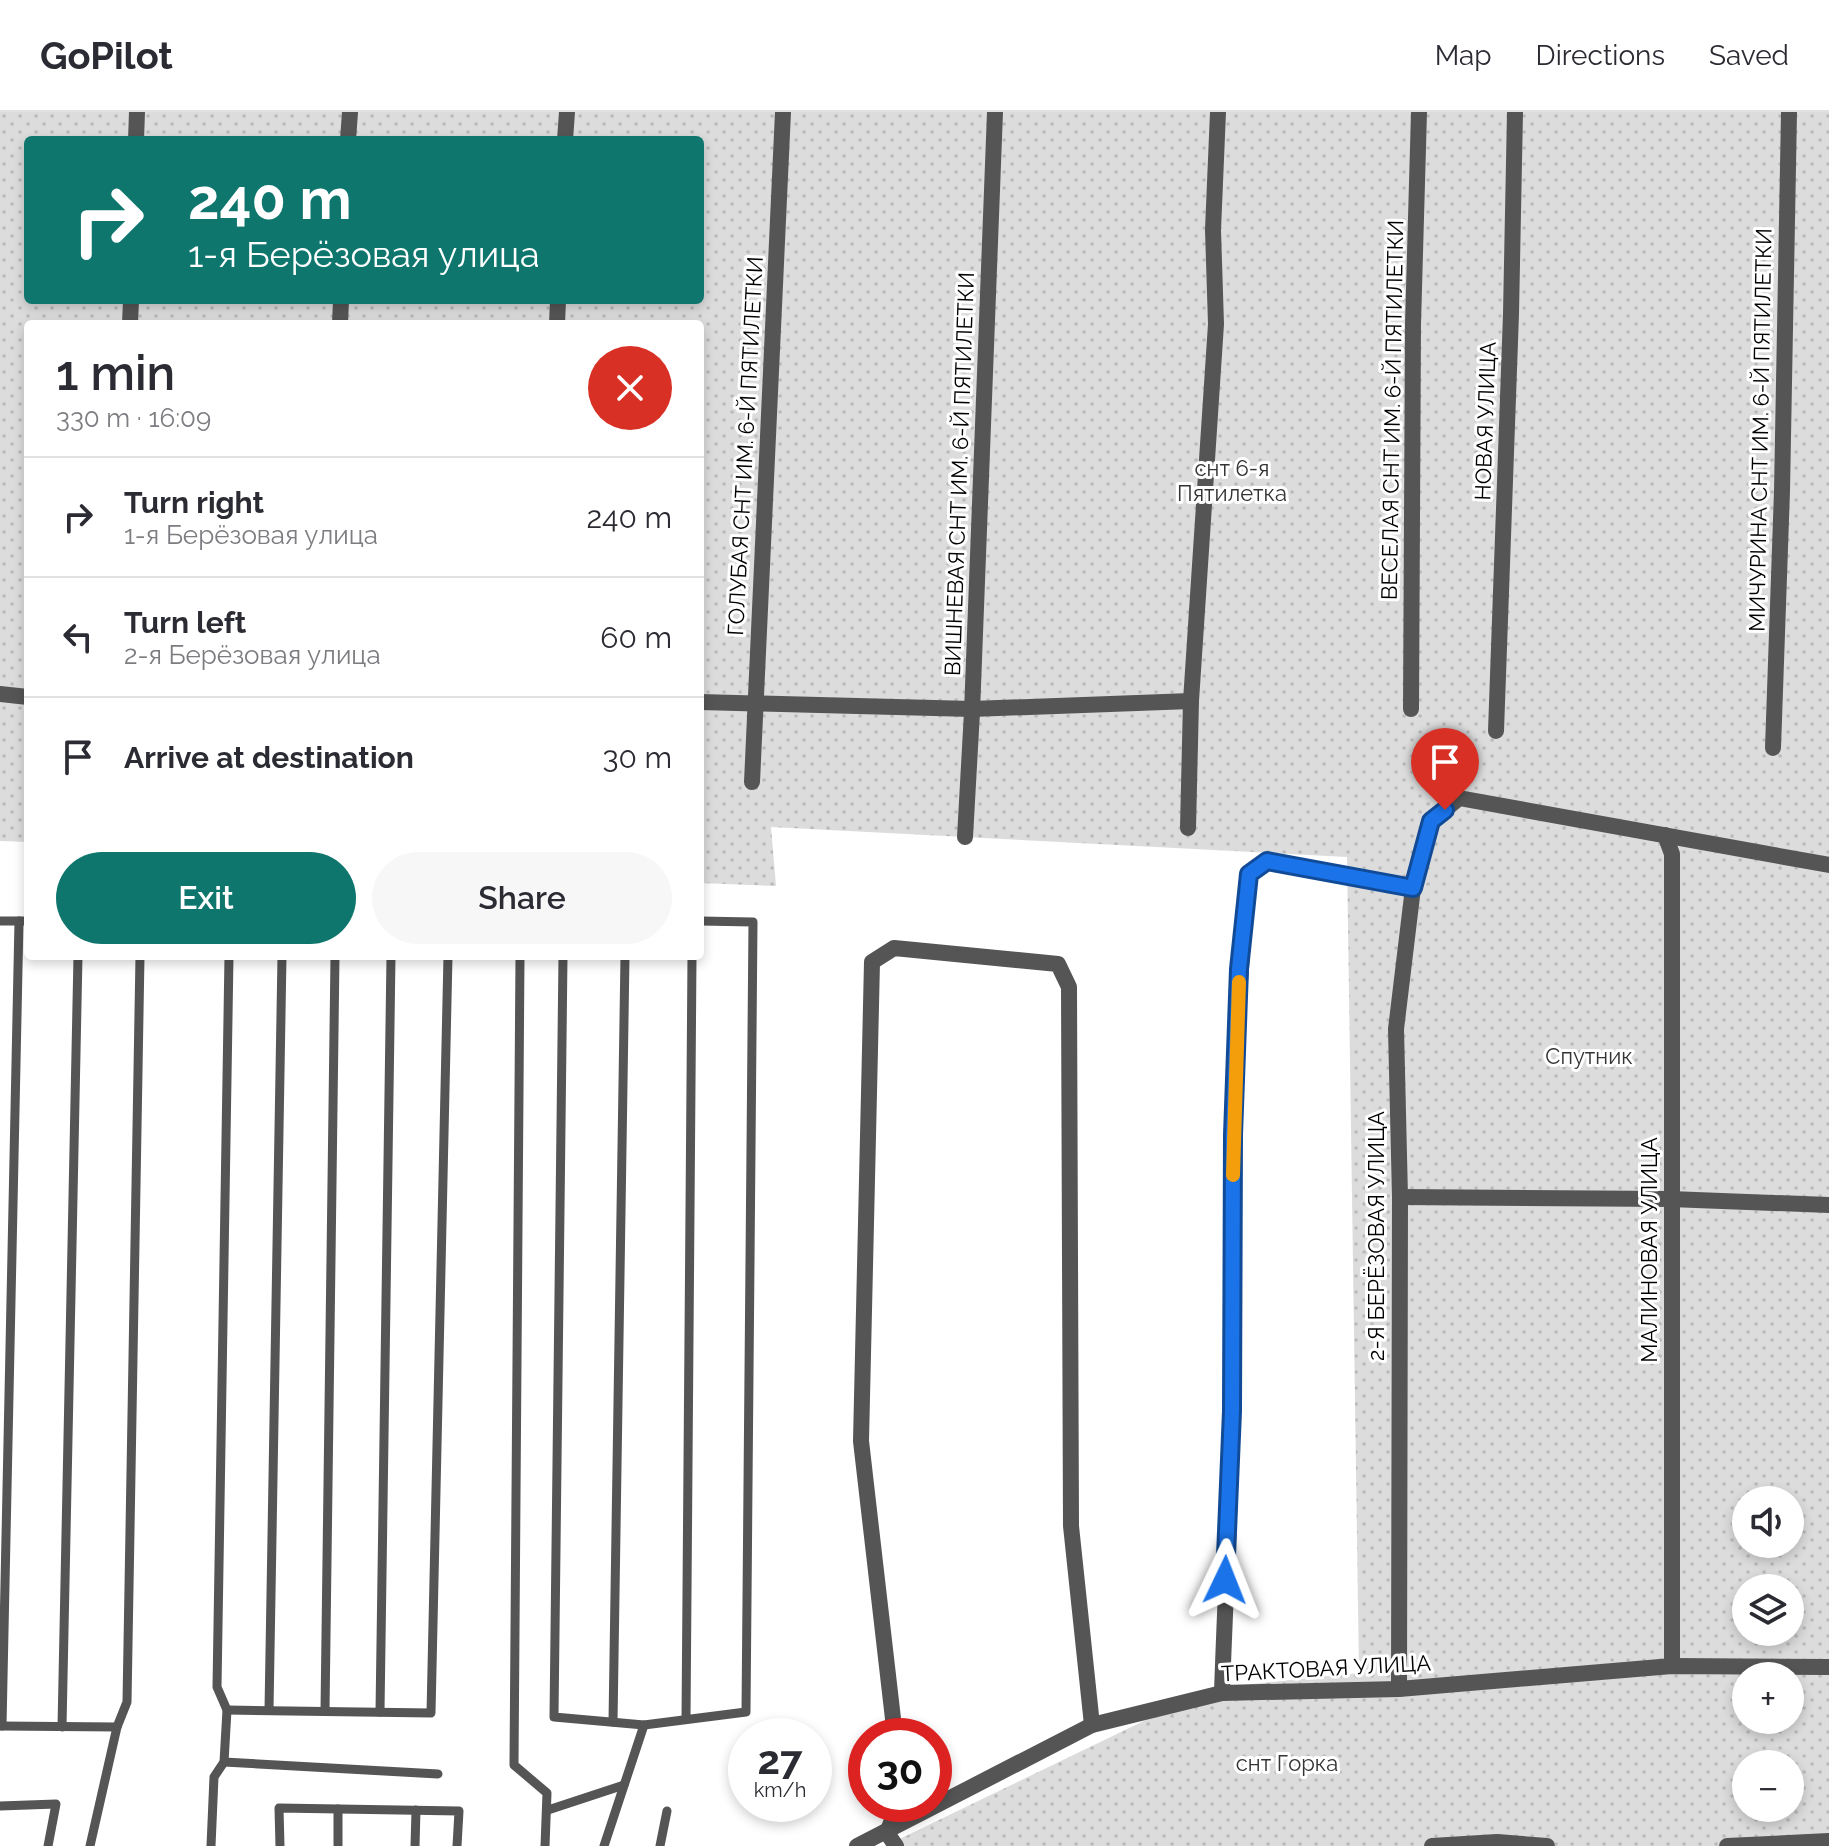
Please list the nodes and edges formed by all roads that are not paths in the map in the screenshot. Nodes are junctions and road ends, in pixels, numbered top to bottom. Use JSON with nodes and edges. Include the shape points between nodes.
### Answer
{"nodes":[{"id":1,"x":137,"y":112,"type":"edge"},
{"id":2,"x":350,"y":112,"type":"edge"},
{"id":3,"x":567,"y":112,"type":"edge"},
{"id":4,"x":783,"y":112,"type":"edge"},
{"id":5,"x":995,"y":112,"type":"edge"},
{"id":6,"x":1218,"y":112,"type":"edge"},
{"id":7,"x":1419,"y":112,"type":"edge"},
{"id":8,"x":1515,"y":112,"type":"edge"},
{"id":9,"x":1789,"y":112,"type":"edge"},
{"id":10,"x":136,"y":136,"type":"edge"},
{"id":11,"x":348,"y":136,"type":"edge"},
{"id":12,"x":565,"y":136,"type":"edge"},
{"id":13,"x":0,"y":694,"type":"edge"},
{"id":14,"x":24,"y":697,"type":"edge"},
{"id":15,"x":1191,"y":701,"type":"junction"},
{"id":16,"x":704,"y":702,"type":"edge"},
{"id":17,"x":754,"y":704,"type":"junction"},
{"id":18,"x":972,"y":709,"type":"junction"},
{"id":19,"x":1411,"y":709,"type":"dead end"},
{"id":20,"x":1496,"y":731,"type":"dead end"},
{"id":21,"x":1773,"y":748,"type":"dead end"},
{"id":22,"x":752,"y":782,"type":"dead end"},
{"id":23,"x":1188,"y":828,"type":"dead end"},
{"id":24,"x":1665,"y":835,"type":"junction"},
{"id":25,"x":965,"y":837,"type":"dead end"},
{"id":26,"x":1829,"y":865,"type":"edge"},
{"id":27,"x":1413,"y":888,"type":"junction"},
{"id":28,"x":0,"y":921,"type":"edge"},
{"id":29,"x":23,"y":921,"type":"edge"},
{"id":30,"x":704,"y":921,"type":"edge"},
{"id":31,"x":78,"y":960,"type":"edge"},
{"id":32,"x":140,"y":960,"type":"edge"},
{"id":33,"x":229,"y":960,"type":"edge"},
{"id":34,"x":282,"y":960,"type":"edge"},
{"id":35,"x":335,"y":960,"type":"edge"},
{"id":36,"x":391,"y":960,"type":"edge"},
{"id":37,"x":448,"y":960,"type":"edge"},
{"id":38,"x":520,"y":960,"type":"edge"},
{"id":39,"x":563,"y":960,"type":"edge"},
{"id":40,"x":625,"y":960,"type":"edge"},
{"id":41,"x":692,"y":960,"type":"edge"},
{"id":42,"x":1400,"y":1197,"type":"junction"},
{"id":43,"x":1670,"y":1199,"type":"junction"},
{"id":44,"x":1829,"y":1205,"type":"edge"},
{"id":45,"x":1672,"y":1666,"type":"junction"},
{"id":46,"x":1829,"y":1667,"type":"edge"},
{"id":47,"x":1399,"y":1689,"type":"junction"},
{"id":48,"x":1222,"y":1693,"type":"junction"},
{"id":49,"x":227,"y":1710,"type":"junction"},
{"id":50,"x":269,"y":1710,"type":"junction"},
{"id":51,"x":325,"y":1711,"type":"junction"},
{"id":52,"x":380,"y":1712,"type":"junction"},
{"id":53,"x":893,"y":1718,"type":"edge"},
{"id":54,"x":686,"y":1719,"type":"junction"},
{"id":55,"x":613,"y":1722,"type":"junction"},
{"id":56,"x":644,"y":1725,"type":"junction"},
{"id":57,"x":1092,"y":1725,"type":"junction"},
{"id":58,"x":1,"y":1726,"type":"edge"},
{"id":59,"x":62,"y":1727,"type":"junction"},
{"id":60,"x":117,"y":1727,"type":"junction"},
{"id":61,"x":224,"y":1762,"type":"junction"},
{"id":62,"x":438,"y":1774,"type":"dead end"},
{"id":63,"x":624,"y":1785,"type":"junction"},
{"id":64,"x":0,"y":1806,"type":"edge"},
{"id":65,"x":338,"y":1809,"type":"junction"},
{"id":66,"x":416,"y":1810,"type":"junction"},
{"id":67,"x":548,"y":1810,"type":"junction"},
{"id":68,"x":667,"y":1811,"type":"dead end"},
{"id":69,"x":891,"y":1839,"type":"edge"},
{"id":70,"x":1829,"y":1841,"type":"edge"},
{"id":71,"x":48,"y":1846,"type":"edge"},
{"id":72,"x":90,"y":1846,"type":"edge"},
{"id":73,"x":211,"y":1846,"type":"edge"},
{"id":74,"x":280,"y":1846,"type":"edge"},
{"id":75,"x":338,"y":1846,"type":"edge"},
{"id":76,"x":415,"y":1846,"type":"edge"},
{"id":77,"x":457,"y":1846,"type":"edge"},
{"id":78,"x":545,"y":1846,"type":"edge"},
{"id":79,"x":604,"y":1846,"type":"edge"},
{"id":80,"x":660,"y":1846,"type":"edge"},
{"id":81,"x":857,"y":1846,"type":"edge"},
{"id":82,"x":1432,"y":1846,"type":"edge"},
{"id":83,"x":1547,"y":1846,"type":"edge"},
{"id":84,"x":1727,"y":1846,"type":"edge"}],
"edges":[{"from":1,"to":10,"type":"street"},
{"from":2,"to":11,"type":"street"},
{"from":3,"to":12,"type":"street"},
{"from":4,"to":17,"type":"street","name":"ГОЛУБАЯ СНТ ИМ. 6-Й ПЯТИЛЕТКИ"},
{"from":5,"to":18,"type":"street","name":"ВИШНЕВАЯ СНТ ИМ. 6-Й ПЯТИЛЕТКИ"},
{"from":6,"to":15,"type":"street","via":[[1216,324]]},
{"from":7,"to":19,"type":"street","name":"ВЕСЕЛАЯ СНТ ИМ. 6-Й ПЯТИЛЕТКИ"},
{"from":8,"to":20,"type":"street","name":"НОВАЯ УЛИЦА"},
{"from":9,"to":21,"type":"street","name":"МИЧУРИНА СНТ ИМ. 6-Й ПЯТИЛЕТКИ"},
{"from":13,"to":14,"type":"street"},
{"from":15,"to":18,"type":"street"},
{"from":15,"to":23,"type":"street"},
{"from":16,"to":17,"type":"street"},
{"from":17,"to":18,"type":"street"},
{"from":17,"to":22,"type":"street","name":"ГОЛУБАЯ СНТ ИМ. 6-Й ПЯТИЛЕТКИ"},
{"from":18,"to":25,"type":"street","name":"ВИШНЕВАЯ СНТ ИМ. 6-Й ПЯТИЛЕТКИ"},
{"from":24,"to":26,"type":"street"},
{"from":24,"to":27,"type":"street","name":"2-Я БЕРЁЗОВАЯ УЛИЦА","via":[[1459,798],[1431,821]]},
{"from":24,"to":43,"type":"street","name":"МАЛИНОВАЯ УЛИЦА","via":[[1672,854]]},
{"from":27,"to":42,"type":"street","name":"2-Я БЕРЁЗОВАЯ УЛИЦА","via":[[1396,1029]]},
{"from":27,"to":48,"type":"street","via":[[1267,861],[1249,874],[1239,969],[1234,1120],[1232,1411]]},
{"from":28,"to":29,"type":"lane"},
{"from":29,"to":58,"type":"lane"},
{"from":30,"to":54,"type":"lane","via":[[753,922],[746,1712]]},
{"from":31,"to":59,"type":"lane"},
{"from":32,"to":60,"type":"lane","via":[[127,1702]]},
{"from":33,"to":49,"type":"lane","via":[[217,1687]]},
{"from":34,"to":50,"type":"lane"},
{"from":35,"to":51,"type":"lane"},
{"from":36,"to":52,"type":"lane"},
{"from":37,"to":52,"type":"lane","via":[[431,1713]]},
{"from":38,"to":67,"type":"lane","via":[[514,1765],[547,1793]]},
{"from":39,"to":55,"type":"lane","via":[[554,1717]]},
{"from":40,"to":55,"type":"lane"},
{"from":41,"to":54,"type":"lane"},
{"from":42,"to":43,"type":"street"},
{"from":42,"to":47,"type":"street","name":"2-Я БЕРЁЗОВАЯ УЛИЦА"},
{"from":43,"to":44,"type":"street"},
{"from":43,"to":45,"type":"street","name":"МАЛИНОВАЯ УЛИЦА"},
{"from":45,"to":46,"type":"street","name":"ТРАКТОВАЯ УЛИЦА"},
{"from":45,"to":47,"type":"street","name":"ТРАКТОВАЯ УЛИЦА"},
{"from":47,"to":48,"type":"street","name":"ТРАКТОВАЯ УЛИЦА"},
{"from":48,"to":57,"type":"street","name":"ТРАКТОВАЯ УЛИЦА"},
{"from":49,"to":50,"type":"lane"},
{"from":49,"to":61,"type":"lane"},
{"from":50,"to":51,"type":"lane"},
{"from":51,"to":52,"type":"lane"},
{"from":53,"to":57,"type":"street","via":[[861,1441],[872,962],[894,948],[1058,964],[1069,987],[1071,1526]]},
{"from":54,"to":56,"type":"lane"},
{"from":55,"to":56,"type":"lane"},
{"from":56,"to":63,"type":"lane"},
{"from":57,"to":69,"type":"street","name":"ТРАКТОВАЯ УЛИЦА"},
{"from":58,"to":59,"type":"lane"},
{"from":59,"to":60,"type":"lane"},
{"from":60,"to":72,"type":"lane"},
{"from":61,"to":62,"type":"lane"},
{"from":61,"to":73,"type":"lane","via":[[214,1777]]},
{"from":63,"to":67,"type":"lane"},
{"from":63,"to":79,"type":"lane"},
{"from":64,"to":71,"type":"lane","via":[[56,1804]]},
{"from":65,"to":66,"type":"lane"},
{"from":65,"to":74,"type":"lane","via":[[279,1808]]},
{"from":65,"to":75,"type":"lane"},
{"from":66,"to":76,"type":"lane"},
{"from":66,"to":77,"type":"lane","via":[[459,1811]]},
{"from":67,"to":78,"type":"lane"},
{"from":68,"to":80,"type":"lane"},
{"from":69,"to":81,"type":"street","name":"ТРАКТОВАЯ УЛИЦА"},
{"from":70,"to":84,"type":"street"},
{"from":82,"to":83,"type":"street"}]}
